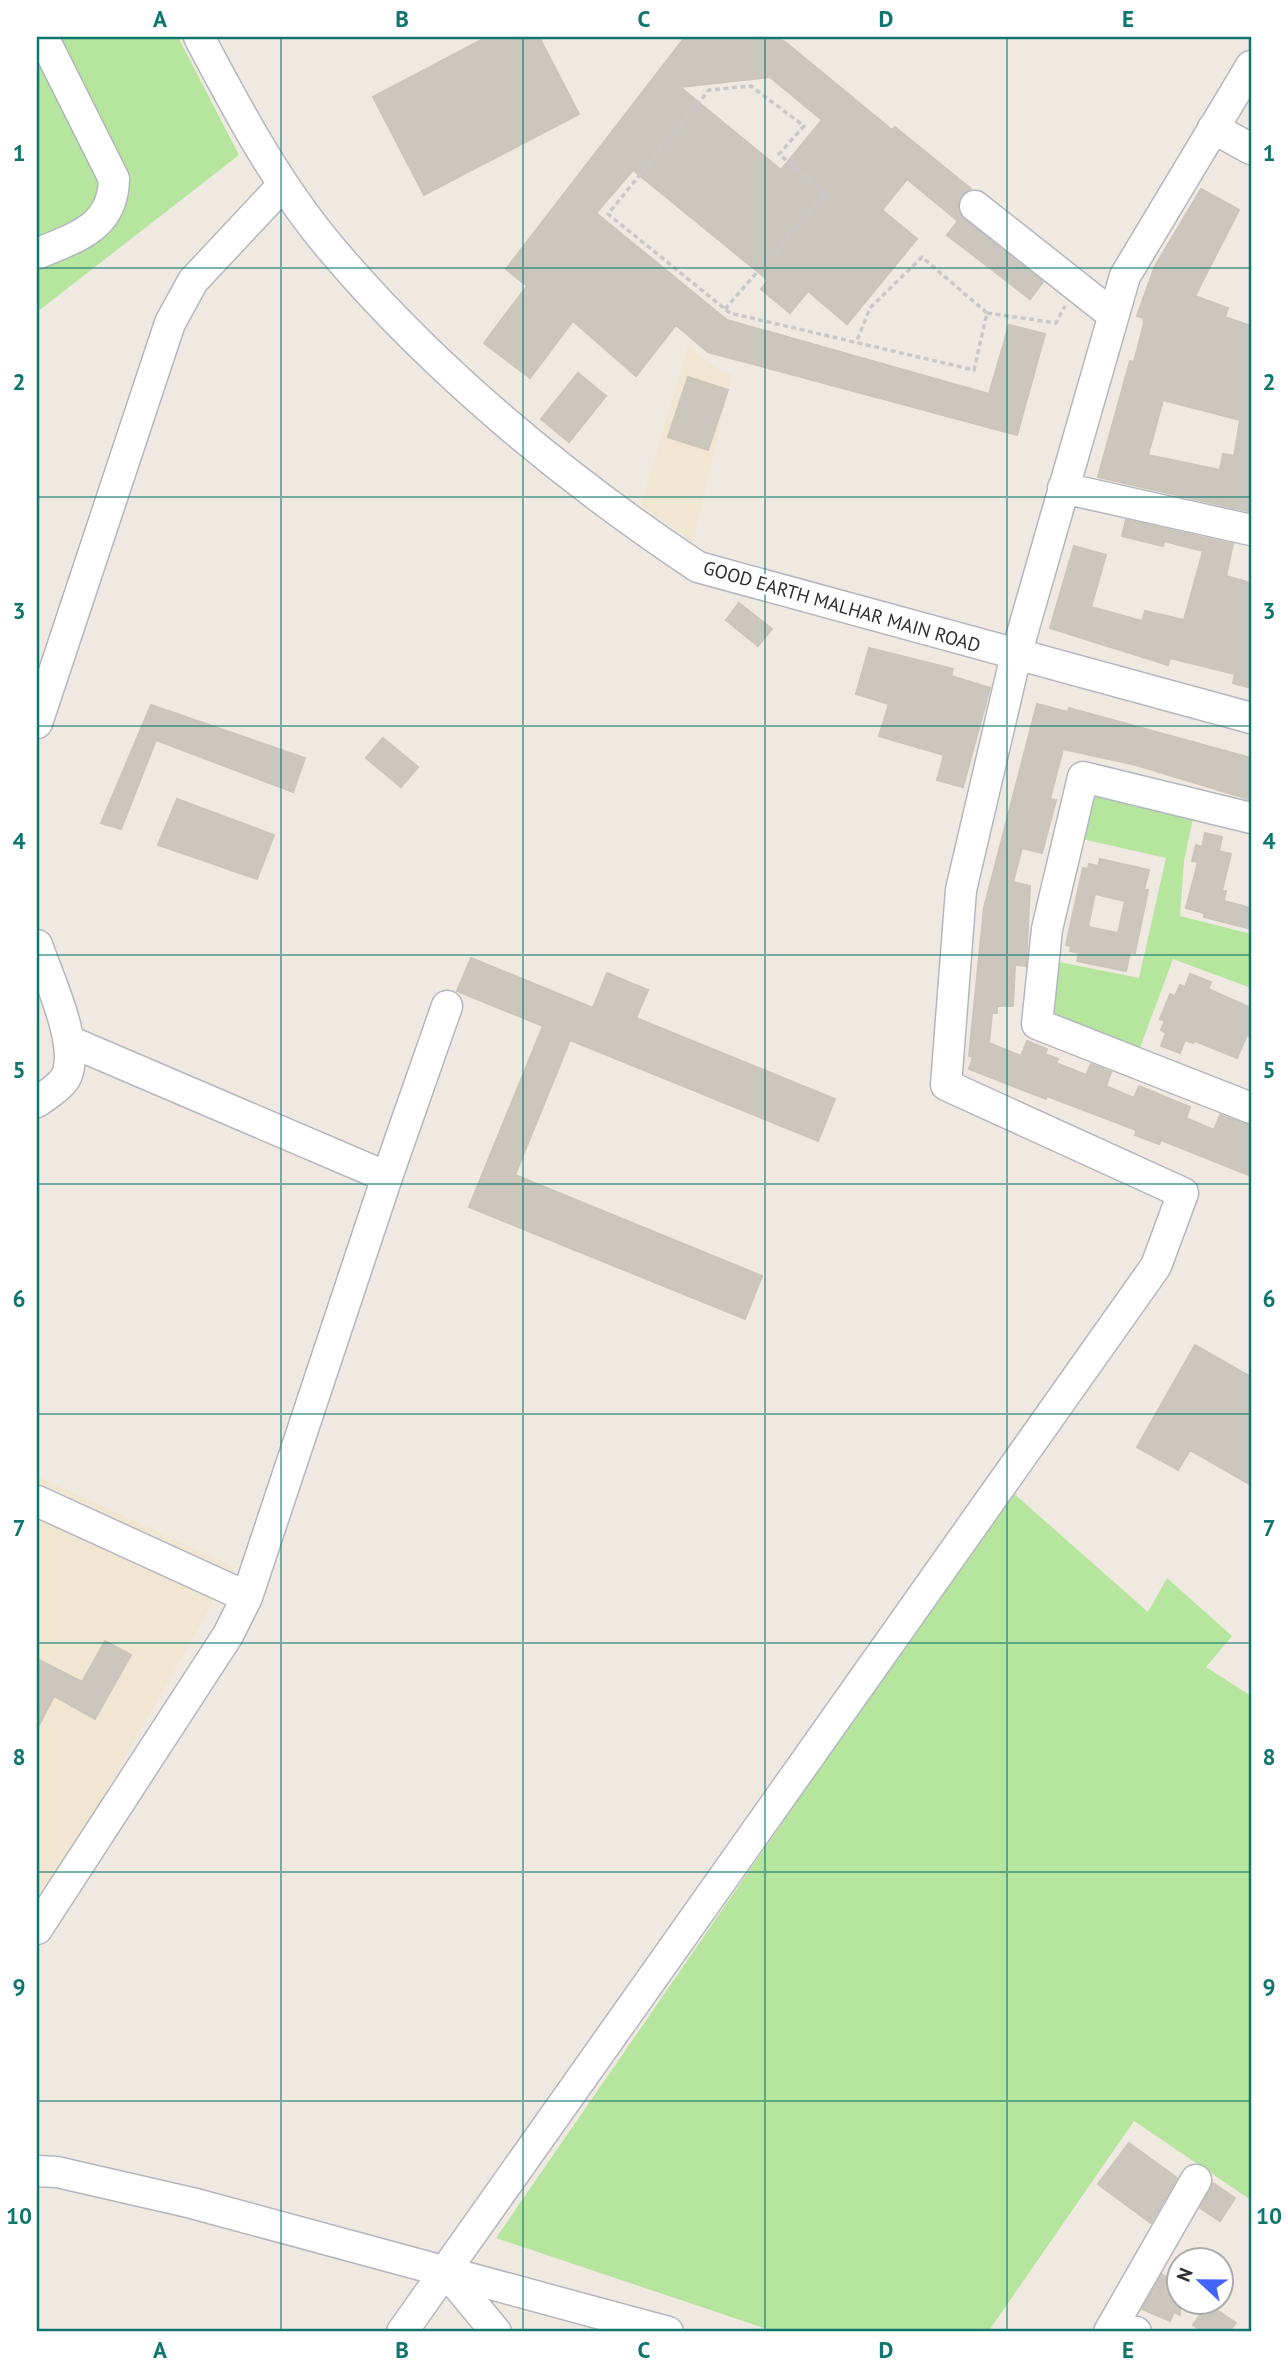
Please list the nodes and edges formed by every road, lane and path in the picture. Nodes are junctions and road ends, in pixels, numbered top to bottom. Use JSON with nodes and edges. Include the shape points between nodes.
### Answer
{"nodes":[{"id":1,"x":43,"y":37,"type":"edge"},
{"id":2,"x":199,"y":37,"type":"edge"},
{"id":3,"x":1251,"y":65,"type":"edge"},
{"id":4,"x":1213,"y":128,"type":"junction"},
{"id":5,"x":1251,"y":149,"type":"edge"},
{"id":6,"x":283,"y":185,"type":"junction"},
{"id":7,"x":975,"y":206,"type":"dead end"},
{"id":8,"x":37,"y":254,"type":"edge"},
{"id":9,"x":1076,"y":286,"type":"junction"},
{"id":10,"x":725,"y":309,"type":"junction"},
{"id":11,"x":987,"y":313,"type":"junction"},
{"id":12,"x":1113,"y":315,"type":"junction"},
{"id":13,"x":856,"y":343,"type":"junction"},
{"id":14,"x":1063,"y":488,"type":"junction"},
{"id":15,"x":1251,"y":530,"type":"edge"},
{"id":16,"x":1016,"y":655,"type":"junction"},
{"id":17,"x":1251,"y":718,"type":"edge"},
{"id":18,"x":37,"y":723,"type":"edge"},
{"id":19,"x":1251,"y":818,"type":"edge"},
{"id":20,"x":37,"y":945,"type":"edge"},
{"id":21,"x":447,"y":1006,"type":"dead end"},
{"id":22,"x":69,"y":1041,"type":"junction"},
{"id":23,"x":37,"y":1102,"type":"edge"},
{"id":24,"x":1251,"y":1108,"type":"edge"},
{"id":25,"x":387,"y":1177,"type":"junction"},
{"id":26,"x":37,"y":1501,"type":"edge"},
{"id":27,"x":247,"y":1597,"type":"junction"},
{"id":28,"x":46,"y":1892,"type":"edge"},
{"id":29,"x":37,"y":1928,"type":"edge"},
{"id":30,"x":37,"y":2171,"type":"edge"},
{"id":31,"x":1196,"y":2180,"type":"dead end"},
{"id":32,"x":444,"y":2269,"type":"junction"},
{"id":33,"x":402,"y":2332,"type":"edge"},
{"id":34,"x":496,"y":2332,"type":"edge"},
{"id":35,"x":668,"y":2332,"type":"edge"},
{"id":36,"x":1109,"y":2332,"type":"edge"}],
"edges":[{"from":1,"to":8,"type":"street","via":[[114,179],[109,204],[95,227]]},
{"from":2,"to":6,"type":"street","name":"GOOD EARTH MALHAR MAIN ROAD"},
{"from":3,"to":4,"type":"street"},
{"from":4,"to":5,"type":"street"},
{"from":4,"to":12,"type":"street","via":[[1125,276]]},
{"from":6,"to":16,"type":"street","name":"GOOD EARTH MALHAR MAIN ROAD","via":[[333,252],[412,336],[522,435],[634,524],[698,567]]},
{"from":6,"to":18,"type":"street","via":[[193,281],[170,323]]},
{"from":7,"to":9,"type":"street"},
{"from":9,"to":11,"type":"path","via":[[1056,323]]},
{"from":9,"to":12,"type":"street"},
{"from":10,"to":10,"type":"path","via":[[825,194],[779,154],[804,126],[751,86],[709,90],[608,214]]},
{"from":10,"to":13,"type":"path"},
{"from":11,"to":13,"type":"path","via":[[974,370]]},
{"from":11,"to":13,"type":"path","via":[[922,257],[870,308]]},
{"from":12,"to":14,"type":"street"},
{"from":14,"to":15,"type":"street"},
{"from":14,"to":16,"type":"street"},
{"from":16,"to":17,"type":"street","name":"GOOD EARTH MALHAR MAIN ROAD"},
{"from":16,"to":32,"type":"street","via":[[961,890],[946,1085],[1183,1193],[1156,1266]]},
{"from":19,"to":24,"type":"street","via":[[1083,777],[1047,929],[1037,1024]]},
{"from":20,"to":22,"type":"street"},
{"from":21,"to":25,"type":"street"},
{"from":22,"to":23,"type":"street","via":[[65,1079]]},
{"from":22,"to":25,"type":"street"},
{"from":25,"to":27,"type":"street"},
{"from":26,"to":27,"type":"street"},
{"from":27,"to":28,"type":"street","via":[[228,1635]]},
{"from":28,"to":29,"type":"street"},
{"from":30,"to":32,"type":"street","via":[[192,2203]]},
{"from":31,"to":36,"type":"street"},
{"from":32,"to":33,"type":"street"},
{"from":32,"to":34,"type":"street"},
{"from":32,"to":35,"type":"street"}]}
